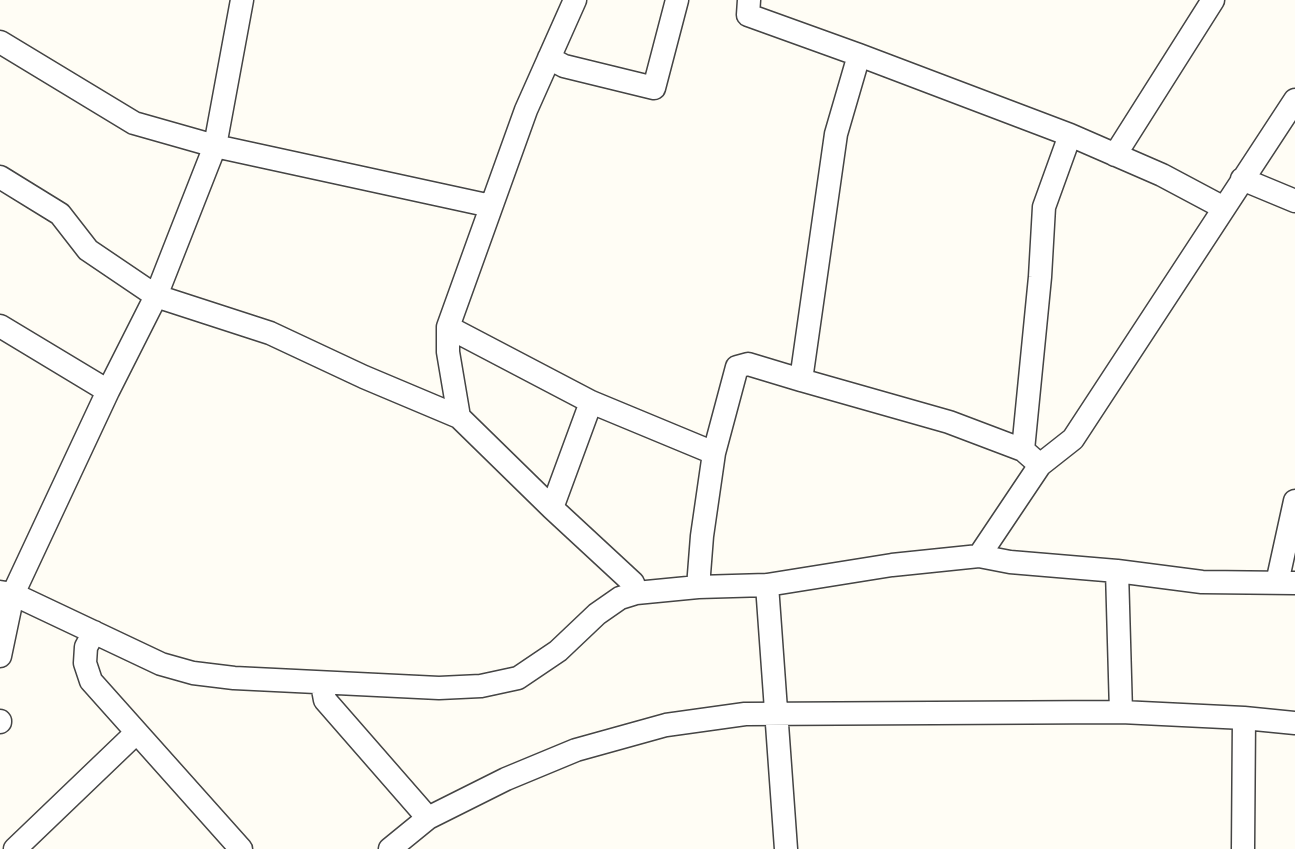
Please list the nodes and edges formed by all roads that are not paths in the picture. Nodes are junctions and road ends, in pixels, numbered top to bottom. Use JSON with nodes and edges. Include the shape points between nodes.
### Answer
{"nodes":[{"id":1,"x":242,"y":0,"type":"edge"},
{"id":2,"x":575,"y":0,"type":"edge"},
{"id":3,"x":677,"y":0,"type":"edge"},
{"id":4,"x":750,"y":0,"type":"edge"},
{"id":5,"x":1213,"y":0,"type":"edge"},
{"id":6,"x":0,"y":42,"type":"edge"},
{"id":7,"x":859,"y":55,"type":"junction"},
{"id":8,"x":548,"y":58,"type":"junction"},
{"id":9,"x":1295,"y":100,"type":"edge"},
{"id":10,"x":1070,"y":135,"type":"junction"},
{"id":11,"x":215,"y":146,"type":"junction"},
{"id":12,"x":1115,"y":155,"type":"junction"},
{"id":13,"x":0,"y":178,"type":"edge"},
{"id":14,"x":1242,"y":179,"type":"junction"},
{"id":15,"x":1295,"y":201,"type":"edge"},
{"id":16,"x":491,"y":206,"type":"junction"},
{"id":17,"x":1224,"y":208,"type":"junction"},
{"id":18,"x":156,"y":296,"type":"junction"},
{"id":19,"x":0,"y":326,"type":"edge"},
{"id":20,"x":448,"y":328,"type":"junction"},
{"id":21,"x":801,"y":380,"type":"junction"},
{"id":22,"x":108,"y":391,"type":"junction"},
{"id":23,"x":591,"y":402,"type":"junction"},
{"id":24,"x":459,"y":418,"type":"junction"},
{"id":25,"x":1023,"y":450,"type":"junction"},
{"id":26,"x":714,"y":453,"type":"junction"},
{"id":27,"x":1040,"y":465,"type":"junction"},
{"id":28,"x":1295,"y":501,"type":"edge"},
{"id":29,"x":552,"y":508,"type":"junction"},
{"id":30,"x":979,"y":556,"type":"junction"},
{"id":31,"x":1118,"y":571,"type":"junction"},
{"id":32,"x":1286,"y":583,"type":"edge"},
{"id":33,"x":766,"y":585,"type":"junction"},
{"id":34,"x":698,"y":587,"type":"junction"},
{"id":35,"x":7,"y":593,"type":"edge"},
{"id":36,"x":636,"y":593,"type":"junction"},
{"id":37,"x":94,"y":632,"type":"junction"},
{"id":38,"x":0,"y":656,"type":"edge"},
{"id":39,"x":322,"y":684,"type":"junction"},
{"id":40,"x":1121,"y":712,"type":"junction"},
{"id":41,"x":776,"y":714,"type":"junction"},
{"id":42,"x":1244,"y":718,"type":"junction"},
{"id":43,"x":1295,"y":723,"type":"edge"},
{"id":44,"x":136,"y":732,"type":"junction"},
{"id":45,"x":428,"y":818,"type":"junction"},
{"id":46,"x":15,"y":849,"type":"edge"},
{"id":47,"x":241,"y":849,"type":"edge"},
{"id":48,"x":390,"y":849,"type":"edge"},
{"id":49,"x":786,"y":849,"type":"edge"},
{"id":50,"x":1243,"y":849,"type":"edge"}],
"edges":[{"from":1,"to":11,"type":"street"},
{"from":2,"to":8,"type":"street"},
{"from":3,"to":8,"type":"street","via":[[654,88],[564,66]]},
{"from":4,"to":7,"type":"street","via":[[748,15]]},
{"from":5,"to":12,"type":"street"},
{"from":6,"to":11,"type":"street","via":[[134,124]]},
{"from":7,"to":10,"type":"street"},
{"from":7,"to":21,"type":"street","via":[[836,134]]},
{"from":8,"to":16,"type":"street"},
{"from":9,"to":14,"type":"street"},
{"from":10,"to":12,"type":"street"},
{"from":10,"to":25,"type":"street","via":[[1044,207]]},
{"from":11,"to":16,"type":"street"},
{"from":11,"to":18,"type":"street"},
{"from":12,"to":17,"type":"street","via":[[1162,175]]},
{"from":13,"to":18,"type":"street","via":[[60,214],[88,250]]},
{"from":14,"to":15,"type":"street"},
{"from":14,"to":17,"type":"street"},
{"from":16,"to":20,"type":"street"},
{"from":17,"to":27,"type":"street","via":[[1073,439]]},
{"from":18,"to":22,"type":"street"},
{"from":18,"to":24,"type":"street","via":[[270,333]]},
{"from":19,"to":22,"type":"street"},
{"from":20,"to":23,"type":"street"},
{"from":20,"to":24,"type":"street","via":[[448,352]]},
{"from":21,"to":25,"type":"street","via":[[950,422]]},
{"from":21,"to":26,"type":"street","via":[[748,364],[737,367]]},
{"from":22,"to":35,"type":"street"},
{"from":23,"to":26,"type":"street"},
{"from":23,"to":29,"type":"street"},
{"from":24,"to":29,"type":"street"},
{"from":25,"to":27,"type":"street"},
{"from":26,"to":34,"type":"street"},
{"from":27,"to":30,"type":"street"},
{"from":28,"to":32,"type":"street"},
{"from":29,"to":36,"type":"street","via":[[633,584]]},
{"from":30,"to":31,"type":"street","via":[[1010,562]]},
{"from":30,"to":33,"type":"street","via":[[892,565]]},
{"from":31,"to":32,"type":"street","via":[[1202,582]]},
{"from":31,"to":40,"type":"street"},
{"from":33,"to":34,"type":"street"},
{"from":33,"to":41,"type":"street"},
{"from":34,"to":36,"type":"street"},
{"from":35,"to":37,"type":"street"},
{"from":35,"to":38,"type":"street"},
{"from":36,"to":39,"type":"street","via":[[620,598],[597,614],[558,651],[518,678],[482,686],[439,688]]},
{"from":37,"to":39,"type":"street","via":[[161,664],[193,673]]},
{"from":37,"to":44,"type":"street","via":[[86,647],[85,663],[91,681]]},
{"from":39,"to":45,"type":"street","via":[[325,700]]},
{"from":40,"to":41,"type":"street"},
{"from":40,"to":42,"type":"street"},
{"from":41,"to":45,"type":"street","via":[[745,714],[666,725],[576,750],[506,779]]},
{"from":41,"to":49,"type":"street"},
{"from":42,"to":43,"type":"street"},
{"from":42,"to":50,"type":"street"},
{"from":44,"to":46,"type":"street"},
{"from":44,"to":47,"type":"street"},
{"from":45,"to":48,"type":"street"}]}
